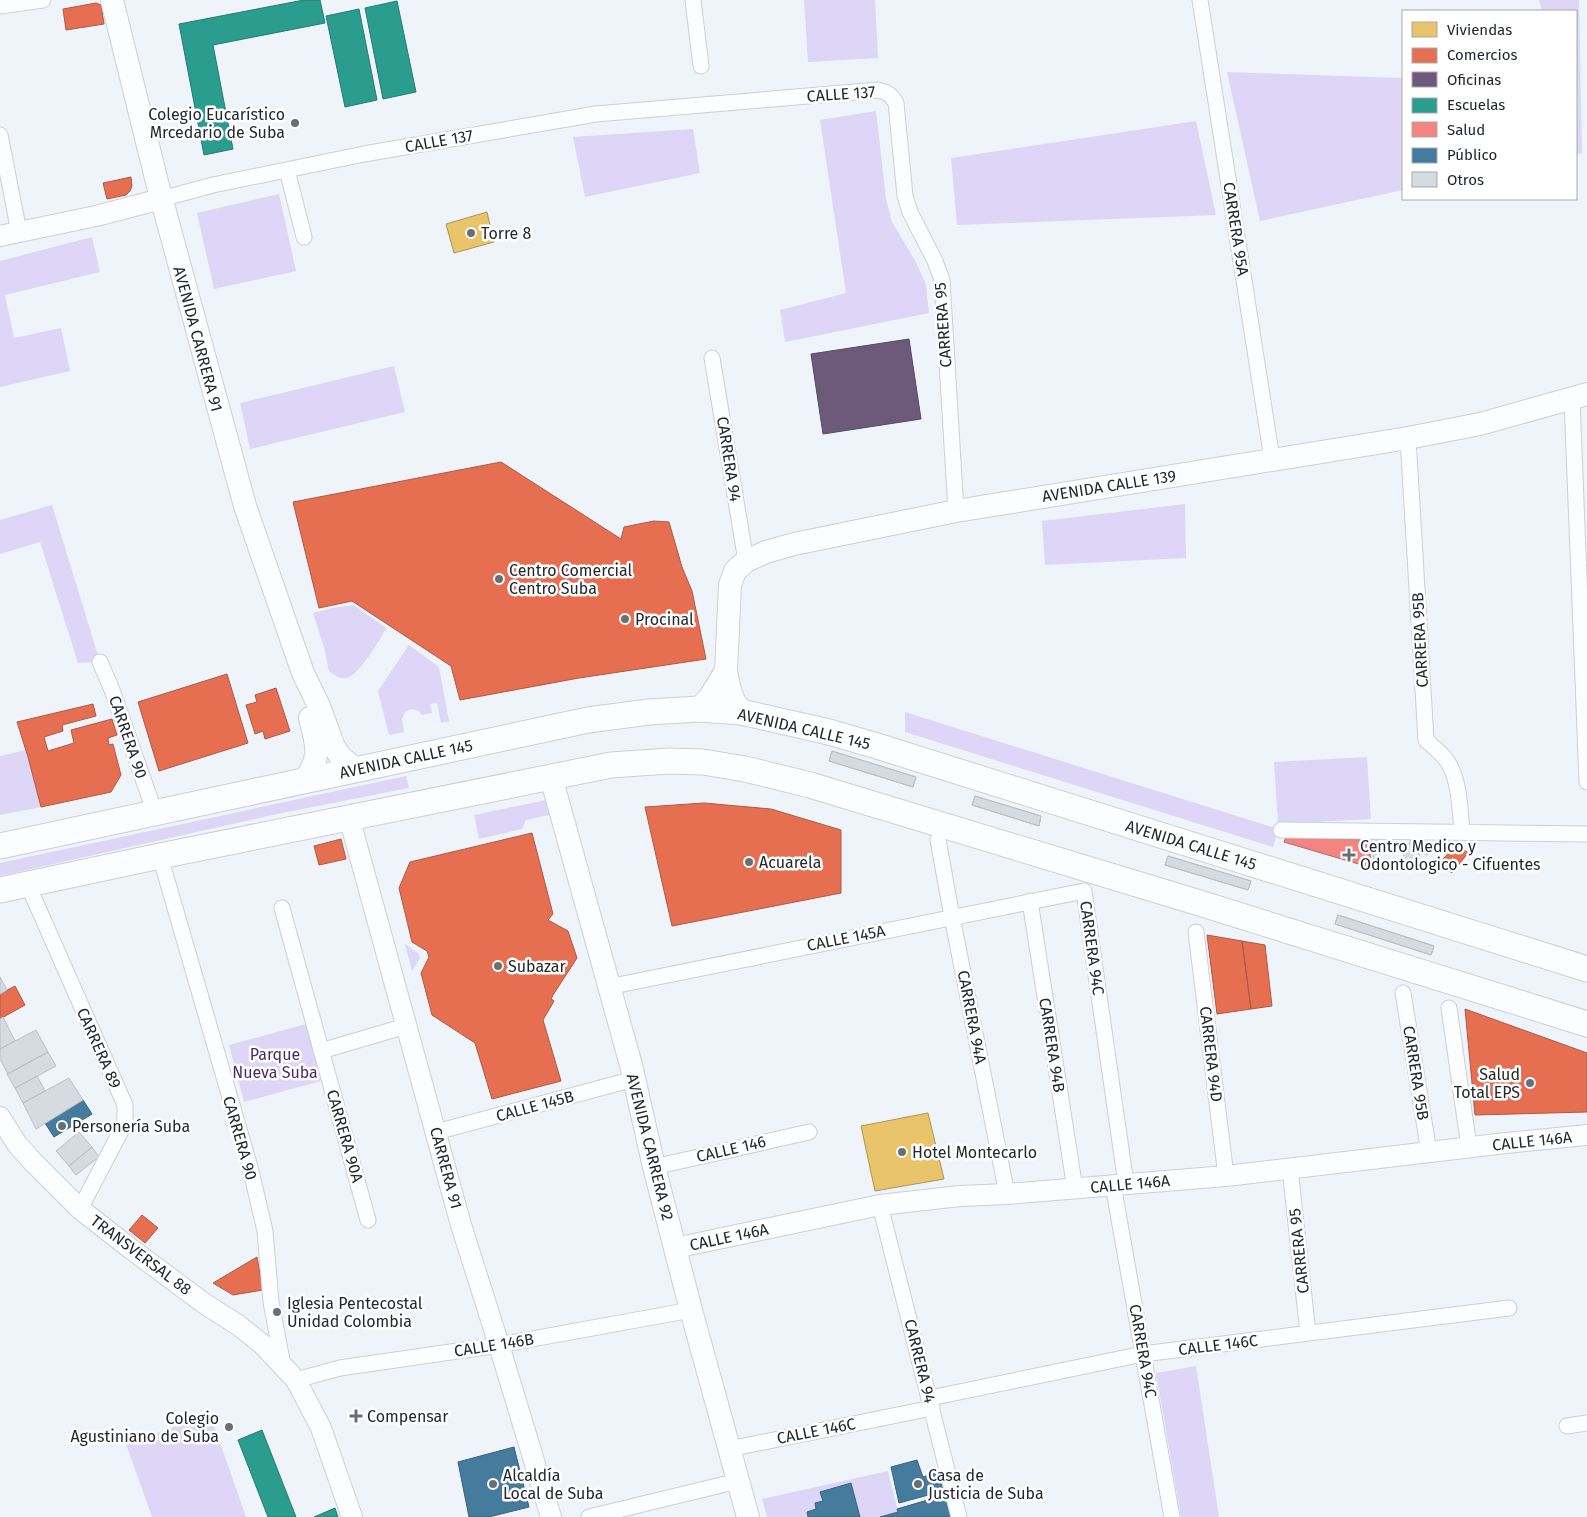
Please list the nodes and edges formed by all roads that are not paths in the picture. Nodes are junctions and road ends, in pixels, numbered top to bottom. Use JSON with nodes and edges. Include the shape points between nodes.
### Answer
{"nodes":[{"id":1,"x":43,"y":0,"type":"edge"},
{"id":2,"x":112,"y":0,"type":"edge"},
{"id":3,"x":693,"y":0,"type":"edge"},
{"id":4,"x":1200,"y":0,"type":"edge"},
{"id":5,"x":0,"y":6,"type":"edge"},
{"id":6,"x":701,"y":66,"type":"dead end"},
{"id":7,"x":886,"y":92,"type":"joint"},
{"id":8,"x":0,"y":134,"type":"edge"},
{"id":9,"x":287,"y":170,"type":"junction"},
{"id":10,"x":161,"y":199,"type":"junction"},
{"id":11,"x":9,"y":234,"type":"edge"},
{"id":12,"x":304,"y":236,"type":"dead end"},
{"id":13,"x":712,"y":358,"type":"dead end"},
{"id":14,"x":1579,"y":396,"type":"edge"},
{"id":15,"x":1408,"y":438,"type":"junction"},
{"id":16,"x":1272,"y":459,"type":"junction"},
{"id":17,"x":956,"y":511,"type":"junction"},
{"id":18,"x":746,"y":561,"type":"junction"},
{"id":19,"x":1583,"y":565,"type":"edge"},
{"id":20,"x":100,"y":662,"type":"dead end"},
{"id":21,"x":726,"y":670,"type":"junction"},
{"id":22,"x":302,"y":673,"type":"junction"},
{"id":23,"x":1585,"y":673,"type":"edge"},
{"id":24,"x":699,"y":709,"type":"junction"},
{"id":25,"x":741,"y":712,"type":"junction"},
{"id":26,"x":356,"y":770,"type":"junction"},
{"id":27,"x":551,"y":777,"type":"junction"},
{"id":28,"x":304,"y":781,"type":"junction"},
{"id":29,"x":1587,"y":782,"type":"edge"},
{"id":30,"x":155,"y":813,"type":"junction"},
{"id":31,"x":349,"y":817,"type":"junction"},
{"id":32,"x":1281,"y":830,"type":"dead end"},
{"id":33,"x":1462,"y":832,"type":"junction"},
{"id":34,"x":1587,"y":834,"type":"edge"},
{"id":35,"x":938,"y":840,"type":"dead end"},
{"id":36,"x":1,"y":843,"type":"edge"},
{"id":37,"x":160,"y":856,"type":"junction"},
{"id":38,"x":28,"y":885,"type":"junction"},
{"id":39,"x":0,"y":890,"type":"edge"},
{"id":40,"x":1084,"y":891,"type":"joint"},
{"id":41,"x":1030,"y":901,"type":"junction"},
{"id":42,"x":282,"y":908,"type":"dead end"},
{"id":43,"x":952,"y":917,"type":"junction"},
{"id":44,"x":1196,"y":932,"type":"dead end"},
{"id":45,"x":1587,"y":969,"type":"edge"},
{"id":46,"x":608,"y":986,"type":"junction"},
{"id":47,"x":1403,"y":993,"type":"dead end"},
{"id":48,"x":1449,"y":1008,"type":"dead end"},
{"id":49,"x":1587,"y":1024,"type":"edge"},
{"id":50,"x":406,"y":1026,"type":"junction"},
{"id":51,"x":321,"y":1051,"type":"junction"},
{"id":52,"x":634,"y":1079,"type":"junction"},
{"id":53,"x":0,"y":1117,"type":"edge"},
{"id":54,"x":436,"y":1132,"type":"junction"},
{"id":55,"x":809,"y":1132,"type":"dead end"},
{"id":56,"x":1587,"y":1136,"type":"edge"},
{"id":57,"x":1469,"y":1148,"type":"junction"},
{"id":58,"x":1429,"y":1152,"type":"junction"},
{"id":59,"x":654,"y":1167,"type":"junction"},
{"id":60,"x":1290,"y":1169,"type":"junction"},
{"id":61,"x":1226,"y":1176,"type":"junction"},
{"id":62,"x":1120,"y":1185,"type":"junction"},
{"id":63,"x":1075,"y":1189,"type":"junction"},
{"id":64,"x":1008,"y":1194,"type":"junction"},
{"id":65,"x":880,"y":1204,"type":"junction"},
{"id":66,"x":80,"y":1209,"type":"junction"},
{"id":67,"x":368,"y":1220,"type":"dead end"},
{"id":68,"x":675,"y":1248,"type":"junction"},
{"id":69,"x":1509,"y":1308,"type":"dead end"},
{"id":70,"x":691,"y":1310,"type":"junction"},
{"id":71,"x":1308,"y":1333,"type":"junction"},
{"id":72,"x":499,"y":1345,"type":"junction"},
{"id":73,"x":1143,"y":1354,"type":"junction"},
{"id":74,"x":290,"y":1373,"type":"junction"},
{"id":75,"x":931,"y":1403,"type":"junction"},
{"id":76,"x":1587,"y":1423,"type":"edge"},
{"id":77,"x":1567,"y":1426,"type":"dead end"},
{"id":78,"x":729,"y":1449,"type":"junction"},
{"id":79,"x":738,"y":1481,"type":"junction"},
{"id":80,"x":352,"y":1517,"type":"edge"},
{"id":81,"x":550,"y":1517,"type":"edge"},
{"id":82,"x":589,"y":1517,"type":"edge"},
{"id":83,"x":748,"y":1517,"type":"edge"},
{"id":84,"x":959,"y":1517,"type":"edge"},
{"id":85,"x":1172,"y":1517,"type":"edge"}],
"edges":[{"from":1,"to":5,"type":"street"},
{"from":2,"to":10,"type":"main road","name":"AVENIDA CARRERA 91"},
{"from":3,"to":6,"type":"street"},
{"from":4,"to":16,"type":"street","name":"CARRERA 95A"},
{"from":7,"to":9,"type":"street","name":"CALLE 137","via":[[878,90],[596,114]]},
{"from":7,"to":17,"type":"street","name":"CARRERA 95","via":[[896,103],[907,204],[942,280]]},
{"from":8,"to":11,"type":"street"},
{"from":9,"to":10,"type":"street","name":"CALLE 137"},
{"from":9,"to":12,"type":"street"},
{"from":10,"to":11,"type":"street","name":"CALLE 137"},
{"from":10,"to":22,"type":"main road","name":"AVENIDA CARRERA 91","via":[[241,495]]},
{"from":13,"to":18,"type":"street","name":"CARRERA 94"},
{"from":14,"to":15,"type":"main road","name":"AVENIDA CALLE 139","via":[[1480,424]]},
{"from":14,"to":19,"type":"street"},
{"from":15,"to":16,"type":"main road","name":"AVENIDA CALLE 139"},
{"from":15,"to":33,"type":"street","name":"CARRERA 95B","via":[[1426,740],[1450,766],[1457,789]]},
{"from":16,"to":17,"type":"main road","name":"AVENIDA CALLE 139"},
{"from":17,"to":18,"type":"main road","name":"AVENIDA CALLE 139","via":[[794,544]]},
{"from":18,"to":21,"type":"main road","via":[[735,571],[730,585]]},
{"from":19,"to":23,"type":"street"},
{"from":20,"to":30,"type":"street","name":"CARRERA 90"},
{"from":21,"to":24,"type":"main road","via":[[710,698]]},
{"from":21,"to":25,"type":"main road","via":[[730,690]]},
{"from":22,"to":26,"type":"main road","name":"AVENIDA CARRERA 91","via":[[319,706],[334,747]]},
{"from":22,"to":28,"type":"main road","name":"AVENIDA CARRERA 91","via":[[317,749],[313,770]]},
{"from":23,"to":29,"type":"street"},
{"from":24,"to":25,"type":"main road","name":"AVENIDA CALLE 145"},
{"from":24,"to":26,"type":"main road","name":"AVENIDA CALLE 145","via":[[588,720]]},
{"from":25,"to":45,"type":"main road","name":"AVENIDA CALLE 145","via":[[877,746]]},
{"from":26,"to":28,"type":"main road","name":"AVENIDA CALLE 145"},
{"from":27,"to":31,"type":"main road"},
{"from":27,"to":46,"type":"main road","name":"AVENIDA CARRERA 92"},
{"from":27,"to":49,"type":"main road","via":[[640,762],[703,762],[745,769],[1128,881]]},
{"from":28,"to":30,"type":"main road","name":"AVENIDA CALLE 145"},
{"from":30,"to":36,"type":"main road","name":"AVENIDA CALLE 145"},
{"from":31,"to":37,"type":"main road"},
{"from":31,"to":50,"type":"street","name":"CARRERA 91"},
{"from":32,"to":33,"type":"street"},
{"from":33,"to":34,"type":"street"},
{"from":35,"to":43,"type":"street","name":"CARRERA 94A"},
{"from":37,"to":38,"type":"main road"},
{"from":37,"to":74,"type":"street","name":"CARRERA 90","via":[[250,1167],[265,1232],[271,1302]]},
{"from":38,"to":39,"type":"main road"},
{"from":38,"to":66,"type":"street","name":"CARRERA 89","via":[[125,1105],[125,1123]]},
{"from":40,"to":41,"type":"street","name":"CALLE 145A"},
{"from":40,"to":62,"type":"street","name":"CARRERA 94C"},
{"from":41,"to":43,"type":"street","name":"CALLE 145A"},
{"from":41,"to":63,"type":"street","name":"CARRERA 94B"},
{"from":42,"to":51,"type":"street","name":"CARRERA 90A"},
{"from":43,"to":46,"type":"street","name":"CALLE 145A"},
{"from":43,"to":64,"type":"street","name":"CARRERA 94A"},
{"from":44,"to":61,"type":"street","name":"CARRERA 94D"},
{"from":46,"to":52,"type":"main road","name":"AVENIDA CARRERA 92"},
{"from":47,"to":58,"type":"street","name":"CARRERA 95B"},
{"from":48,"to":57,"type":"street"},
{"from":50,"to":51,"type":"street"},
{"from":50,"to":54,"type":"street","name":"CARRERA 91"},
{"from":51,"to":67,"type":"street","name":"CARRERA 90A"},
{"from":52,"to":54,"type":"street","name":"CALLE 145B"},
{"from":52,"to":59,"type":"main road","name":"AVENIDA CARRERA 92"},
{"from":53,"to":66,"type":"street","name":"TRANSVERSAL 88","via":[[17,1144]]},
{"from":54,"to":72,"type":"street","name":"CARRERA 91"},
{"from":55,"to":59,"type":"street","name":"CALLE 146"},
{"from":56,"to":57,"type":"street","name":"CALLE 146A"},
{"from":57,"to":58,"type":"street","name":"CALLE 146A"},
{"from":58,"to":60,"type":"street","name":"CALLE 146A"},
{"from":59,"to":68,"type":"main road","name":"AVENIDA CARRERA 92"},
{"from":60,"to":61,"type":"street","name":"CALLE 146A"},
{"from":60,"to":71,"type":"street","name":"CARRERA 95"},
{"from":61,"to":62,"type":"street","name":"CALLE 146A"},
{"from":62,"to":63,"type":"street","name":"CALLE 146A"},
{"from":62,"to":73,"type":"street","name":"CARRERA 94C"},
{"from":63,"to":64,"type":"street","name":"CALLE 146A"},
{"from":64,"to":65,"type":"street","name":"CALLE 146A"},
{"from":65,"to":68,"type":"street","name":"CALLE 146A"},
{"from":65,"to":75,"type":"street","name":"CARRERA 94"},
{"from":66,"to":74,"type":"street","name":"TRANSVERSAL 88","via":[[205,1304],[238,1325]]},
{"from":68,"to":70,"type":"main road","name":"AVENIDA CARRERA 92"},
{"from":69,"to":71,"type":"street","name":"CALLE 146C"},
{"from":70,"to":72,"type":"street","name":"CALLE 146B"},
{"from":70,"to":78,"type":"main road","name":"AVENIDA CARRERA 92"},
{"from":71,"to":73,"type":"street","name":"CALLE 146C"},
{"from":72,"to":74,"type":"street","name":"CALLE 146B"},
{"from":72,"to":81,"type":"street","name":"CARRERA 91"},
{"from":73,"to":75,"type":"street","name":"CALLE 146C"},
{"from":73,"to":85,"type":"street","name":"CARRERA 94C"},
{"from":74,"to":80,"type":"street","name":"CARRERA 90","via":[[321,1428]]},
{"from":75,"to":78,"type":"street","name":"CALLE 146C"},
{"from":75,"to":84,"type":"street","name":"CARRERA 94"},
{"from":76,"to":77,"type":"street"},
{"from":78,"to":79,"type":"main road","name":"AVENIDA CARRERA 92"},
{"from":79,"to":82,"type":"street"},
{"from":79,"to":83,"type":"main road","name":"AVENIDA CARRERA 92"}]}
